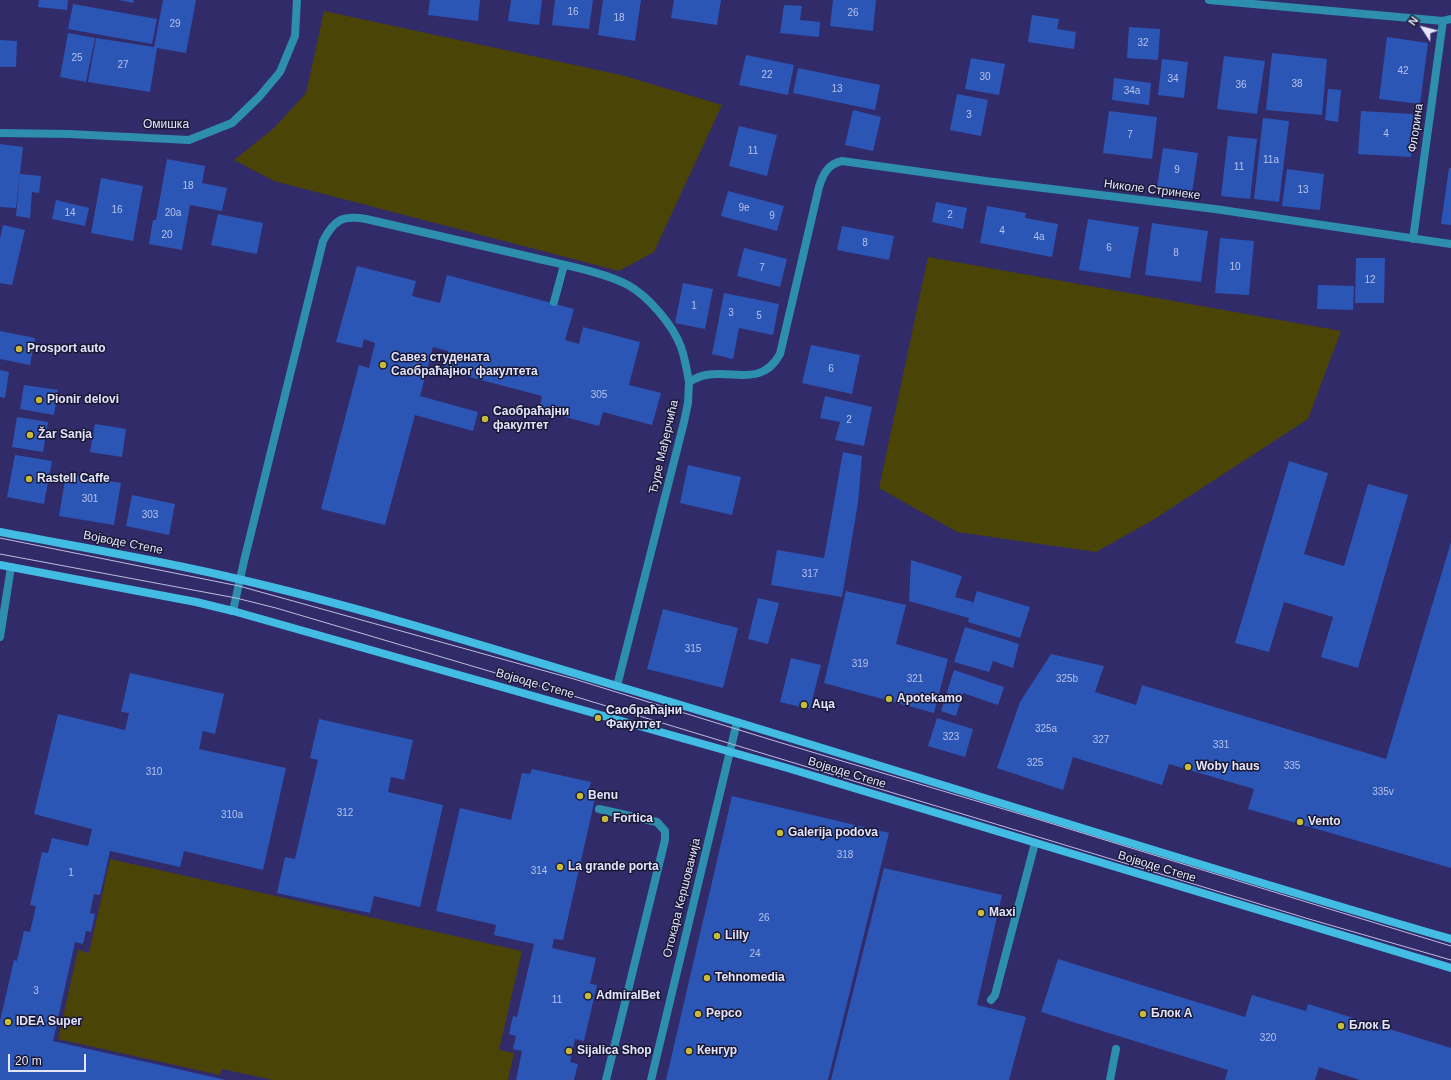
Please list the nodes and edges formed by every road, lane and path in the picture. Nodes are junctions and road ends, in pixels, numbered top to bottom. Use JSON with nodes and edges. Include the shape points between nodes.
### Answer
{"nodes":[{"id":1,"x":297,"y":0,"type":"edge"},
{"id":2,"x":1209,"y":0,"type":"edge"},
{"id":3,"x":1447,"y":20,"type":"edge"},
{"id":4,"x":0,"y":133,"type":"edge"},
{"id":5,"x":1413,"y":239,"type":"junction"},
{"id":6,"x":1451,"y":244,"type":"edge"},
{"id":7,"x":564,"y":265,"type":"junction"},
{"id":8,"x":554,"y":302,"type":"dead end"},
{"id":9,"x":688,"y":382,"type":"junction"},
{"id":10,"x":0,"y":532,"type":"edge"},
{"id":11,"x":0,"y":565,"type":"edge"},
{"id":12,"x":11,"y":567,"type":"junction"},
{"id":13,"x":240,"y":579,"type":"junction"},
{"id":14,"x":233,"y":611,"type":"junction"},
{"id":15,"x":0,"y":637,"type":"edge"},
{"id":16,"x":617,"y":686,"type":"junction"},
{"id":17,"x":737,"y":722,"type":"junction"},
{"id":18,"x":730,"y":751,"type":"junction"},
{"id":19,"x":599,"y":809,"type":"dead end"},
{"id":20,"x":1035,"y":843,"type":"junction"},
{"id":21,"x":1451,"y":939,"type":"edge"},
{"id":22,"x":1451,"y":968,"type":"edge"},
{"id":23,"x":991,"y":1000,"type":"dead end"},
{"id":24,"x":1116,"y":1049,"type":"dead end"},
{"id":25,"x":606,"y":1080,"type":"edge"},
{"id":26,"x":651,"y":1080,"type":"edge"},
{"id":27,"x":1110,"y":1080,"type":"edge"}],
"edges":[{"from":1,"to":4,"type":"street","name":"Омишка","via":[[295,36],[280,72],[259,98],[232,123],[189,140]]},
{"from":2,"to":3,"type":"street"},
{"from":3,"to":5,"type":"street","name":"Флорина"},
{"from":5,"to":6,"type":"street","name":"Николе Стринеке"},
{"from":5,"to":9,"type":"street","name":"Николе Стринеке","via":[[1215,210],[836,162],[822,177],[780,354],[775,362],[770,369],[761,373],[711,374]]},
{"from":7,"to":8,"type":"street"},
{"from":7,"to":9,"type":"street","name":"Ђуре Мађерчића","via":[[611,277],[629,285],[645,298],[657,310],[680,345]]},
{"from":7,"to":13,"type":"street","name":"Ђуре Мађерчића","via":[[354,217],[341,219],[332,225],[323,241]]},
{"from":9,"to":16,"type":"street","name":"Ђуре Мађерчића","via":[[688,403],[684,422]]},
{"from":10,"to":13,"type":"main road","name":"Војводе Степе"},
{"from":11,"to":12,"type":"main road","name":"Војводе Степе"},
{"from":12,"to":14,"type":"main road","name":"Војводе Степе"},
{"from":12,"to":15,"type":"street"},
{"from":13,"to":14,"type":"street"},
{"from":13,"to":16,"type":"main road","name":"Војводе Степе","via":[[346,606]]},
{"from":14,"to":18,"type":"main road","name":"Војводе Степе"},
{"from":16,"to":17,"type":"main road","name":"Војводе Степе"},
{"from":17,"to":18,"type":"street","name":"Отокара Кершованија"},
{"from":17,"to":21,"type":"main road","name":"Војводе Степе"},
{"from":18,"to":20,"type":"main road","name":"Војводе Степе"},
{"from":18,"to":26,"type":"street","name":"Отокара Кершованија"},
{"from":19,"to":25,"type":"street","via":[[657,822],[665,831],[665,840]]},
{"from":20,"to":22,"type":"main road","name":"Војводе Степе"},
{"from":20,"to":23,"type":"street","via":[[995,995]]},
{"from":24,"to":27,"type":"street"}]}
